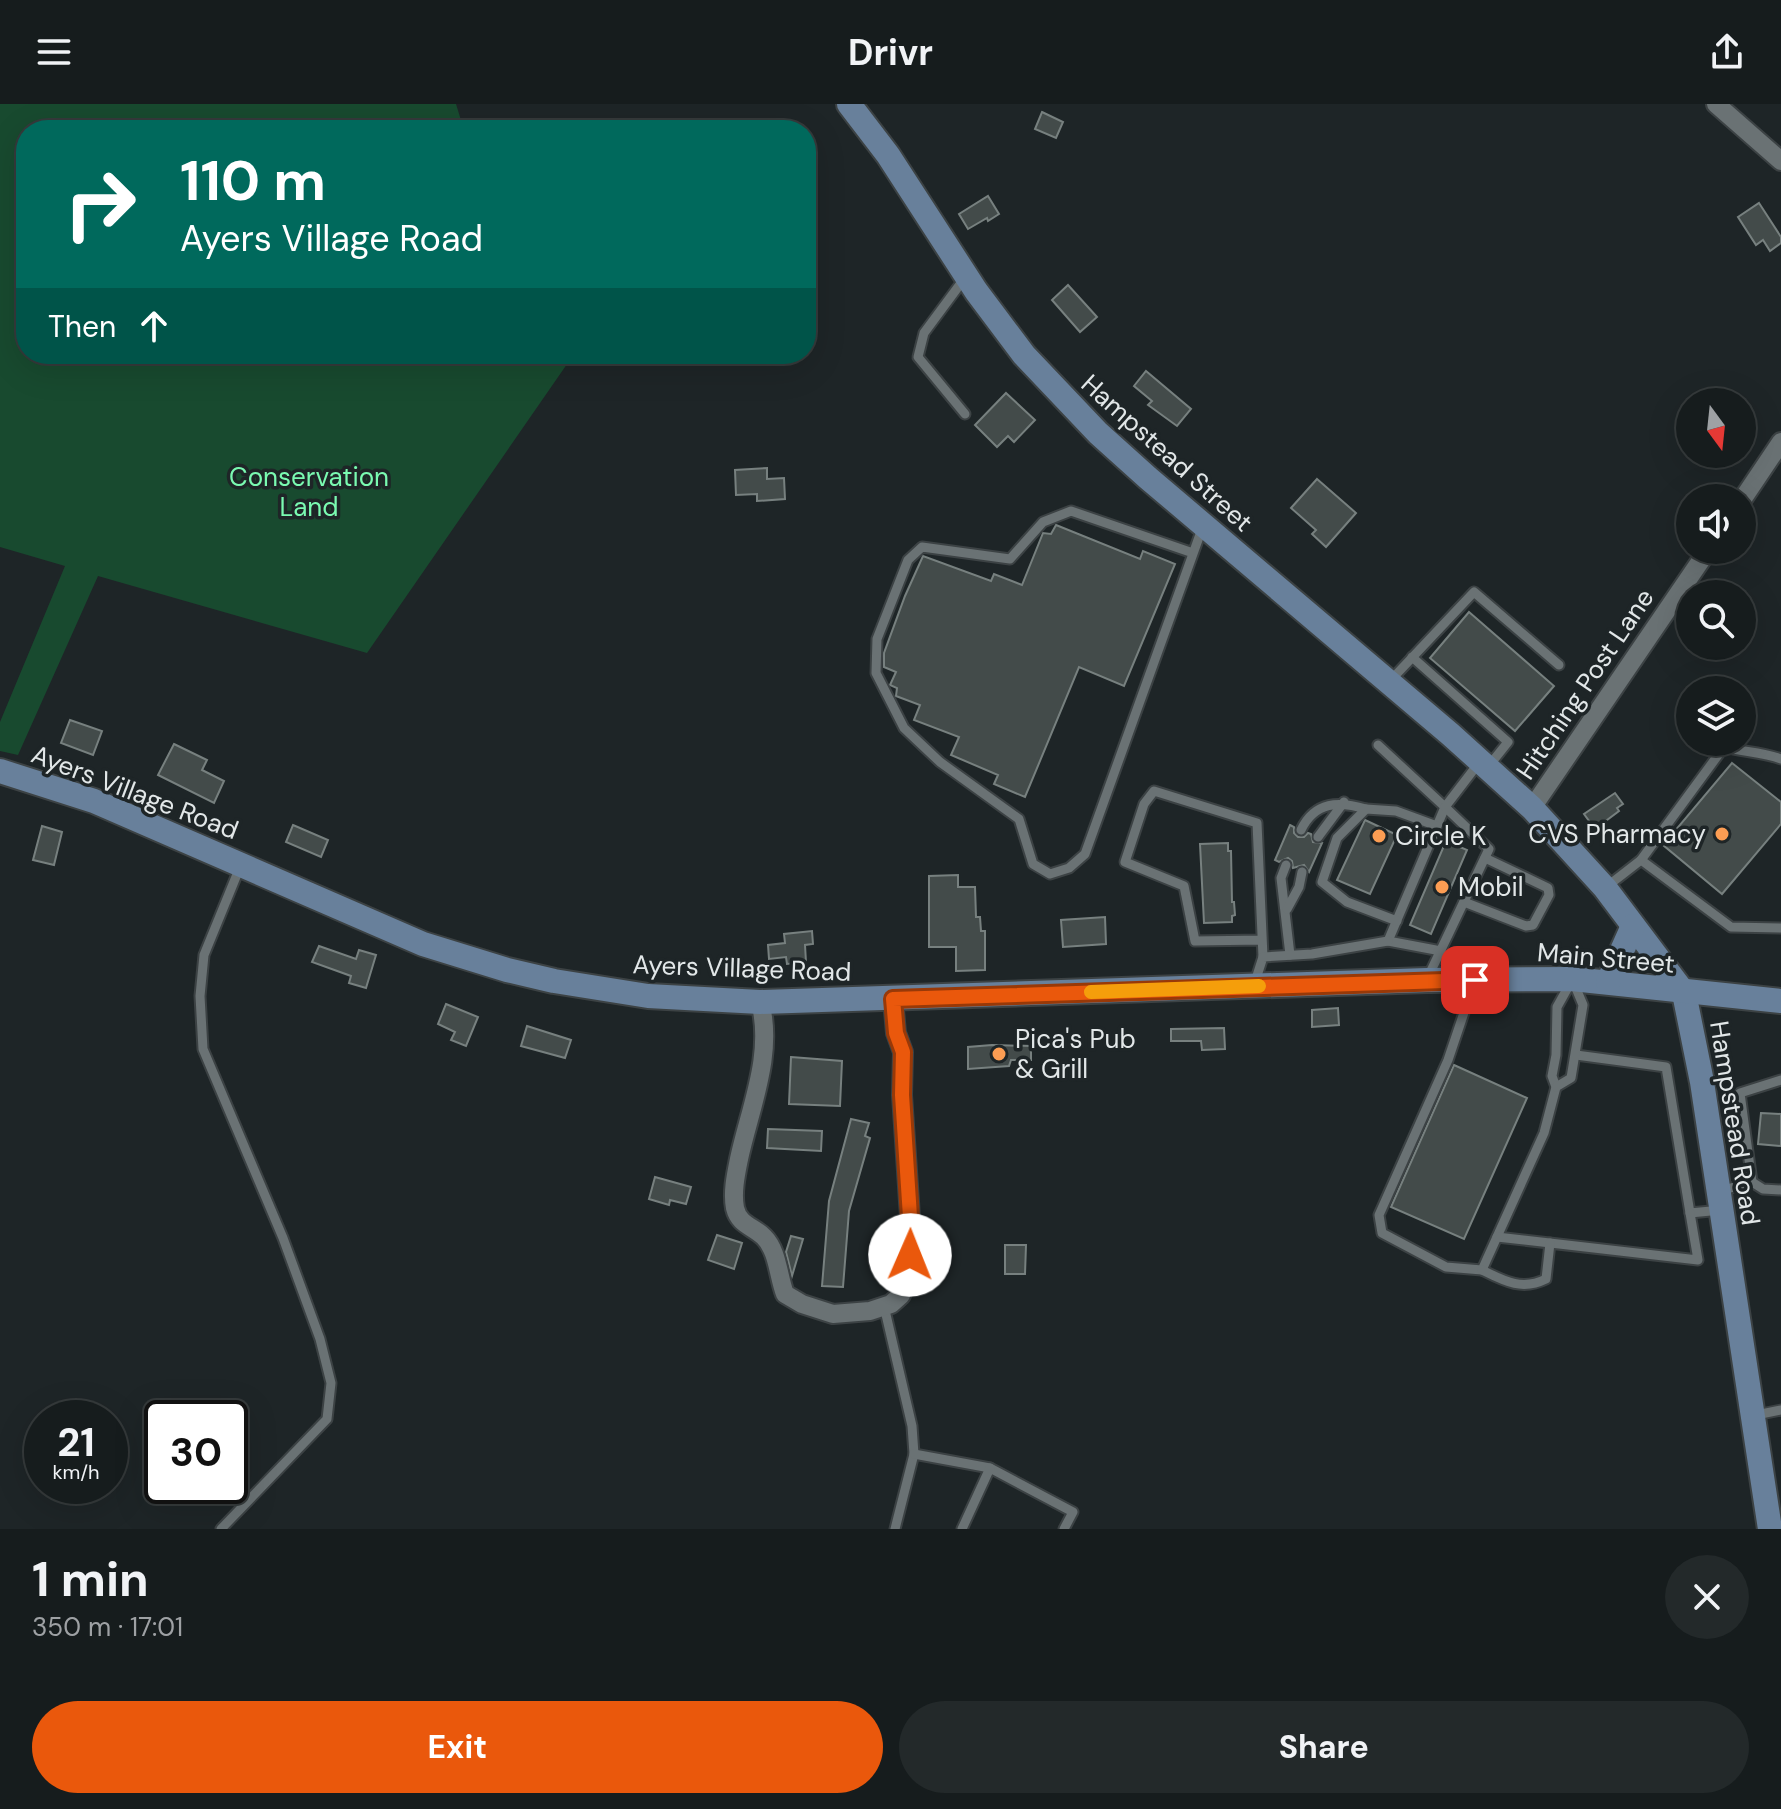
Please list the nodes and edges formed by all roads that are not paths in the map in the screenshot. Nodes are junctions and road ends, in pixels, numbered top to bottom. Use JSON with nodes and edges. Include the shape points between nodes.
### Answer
{"nodes":[{"id":1,"x":849,"y":104,"type":"edge"},
{"id":2,"x":1716,"y":104,"type":"edge"},
{"id":3,"x":1781,"y":161,"type":"edge"},
{"id":4,"x":966,"y":276,"type":"junction"},
{"id":5,"x":965,"y":414,"type":"dead end"},
{"id":6,"x":1781,"y":442,"type":"edge"},
{"id":7,"x":1753,"y":484,"type":"edge"},
{"id":8,"x":1203,"y":526,"type":"junction"},
{"id":9,"x":1193,"y":553,"type":"junction"},
{"id":10,"x":1698,"y":564,"type":"edge"},
{"id":11,"x":1412,"y":657,"type":"junction"},
{"id":12,"x":1559,"y":665,"type":"dead end"},
{"id":13,"x":1387,"y":683,"type":"junction"},
{"id":14,"x":1378,"y":745,"type":"dead end"},
{"id":15,"x":1781,"y":759,"type":"edge"},
{"id":16,"x":1484,"y":765,"type":"junction"},
{"id":17,"x":0,"y":771,"type":"edge"},
{"id":18,"x":1510,"y":787,"type":"joint"},
{"id":19,"x":1344,"y":802,"type":"junction"},
{"id":20,"x":1445,"y":807,"type":"junction"},
{"id":21,"x":1532,"y":808,"type":"junction"},
{"id":22,"x":1366,"y":809,"type":"junction"},
{"id":23,"x":1437,"y":826,"type":"junction"},
{"id":24,"x":1301,"y":830,"type":"dead end"},
{"id":25,"x":1318,"y":837,"type":"dead end"},
{"id":26,"x":1485,"y":858,"type":"junction"},
{"id":27,"x":1641,"y":860,"type":"junction"},
{"id":28,"x":242,"y":863,"type":"junction"},
{"id":29,"x":1286,"y":865,"type":"dead end"},
{"id":30,"x":1302,"y":872,"type":"dead end"},
{"id":31,"x":1605,"y":888,"type":"junction"},
{"id":32,"x":1464,"y":902,"type":"junction"},
{"id":33,"x":1287,"y":909,"type":"junction"},
{"id":34,"x":1397,"y":921,"type":"junction"},
{"id":35,"x":1633,"y":926,"type":"junction"},
{"id":36,"x":1781,"y":928,"type":"edge"},
{"id":37,"x":1262,"y":940,"type":"junction"},
{"id":38,"x":1388,"y":941,"type":"junction"},
{"id":39,"x":1441,"y":951,"type":"junction"},
{"id":40,"x":1290,"y":955,"type":"junction"},
{"id":41,"x":1263,"y":957,"type":"junction"},
{"id":42,"x":1572,"y":979,"type":"junction"},
{"id":43,"x":1427,"y":980,"type":"junction"},
{"id":44,"x":1475,"y":980,"type":"junction"},
{"id":45,"x":1608,"y":982,"type":"junction"},
{"id":46,"x":1254,"y":986,"type":"junction"},
{"id":47,"x":1684,"y":993,"type":"junction"},
{"id":48,"x":893,"y":999,"type":"junction"},
{"id":49,"x":1781,"y":1001,"type":"edge"},
{"id":50,"x":760,"y":1002,"type":"junction"},
{"id":51,"x":1576,"y":1055,"type":"junction"},
{"id":52,"x":1781,"y":1080,"type":"edge"},
{"id":53,"x":1556,"y":1087,"type":"junction"},
{"id":54,"x":1752,"y":1182,"type":"junction"},
{"id":55,"x":1781,"y":1190,"type":"edge"},
{"id":56,"x":1720,"y":1200,"type":"junction"},
{"id":57,"x":1690,"y":1213,"type":"junction"},
{"id":58,"x":1497,"y":1237,"type":"junction"},
{"id":59,"x":1550,"y":1243,"type":"junction"},
{"id":60,"x":1482,"y":1270,"type":"junction"},
{"id":61,"x":884,"y":1306,"type":"junction"},
{"id":62,"x":1781,"y":1410,"type":"edge"},
{"id":63,"x":1753,"y":1415,"type":"junction"},
{"id":64,"x":914,"y":1454,"type":"junction"},
{"id":65,"x":990,"y":1468,"type":"junction"},
{"id":66,"x":221,"y":1529,"type":"edge"},
{"id":67,"x":895,"y":1529,"type":"edge"},
{"id":68,"x":962,"y":1529,"type":"edge"},
{"id":69,"x":1064,"y":1529,"type":"edge"},
{"id":70,"x":1770,"y":1529,"type":"edge"}],
"edges":[{"from":1,"to":4,"type":"main road","name":"Hampstead Street"},
{"from":2,"to":3,"type":"street"},
{"from":4,"to":5,"type":"lane","via":[[924,333],[918,357]]},
{"from":4,"to":8,"type":"main road","name":"Hampstead Street","via":[[1050,383]]},
{"from":6,"to":7,"type":"street"},
{"from":8,"to":9,"type":"lane"},
{"from":8,"to":13,"type":"main road","name":"Hampstead Street"},
{"from":9,"to":9,"type":"lane","via":[[1085,854],[1069,868],[1050,874],[1033,864],[1019,819],[940,762],[904,728],[876,673],[877,639],[908,560],[922,547],[1010,559],[1043,522],[1071,511]]},
{"from":10,"to":21,"type":"street","name":"Hitching Post Lane"},
{"from":11,"to":12,"type":"lane","via":[[1474,592]]},
{"from":11,"to":13,"type":"lane"},
{"from":11,"to":16,"type":"lane","via":[[1508,742]]},
{"from":13,"to":16,"type":"main road","name":"Hampstead Street"},
{"from":14,"to":20,"type":"lane"},
{"from":15,"to":27,"type":"lane","via":[[1724,747]]},
{"from":16,"to":18,"type":"main road","name":"Hampstead Street"},
{"from":16,"to":20,"type":"lane"},
{"from":17,"to":28,"type":"main road","name":"Ayers Village Road","via":[[94,801]]},
{"from":18,"to":21,"type":"main road","name":"Hampstead Road"},
{"from":19,"to":22,"type":"lane"},
{"from":19,"to":24,"type":"lane","via":[[1307,817]]},
{"from":19,"to":25,"type":"lane"},
{"from":20,"to":23,"type":"lane"},
{"from":20,"to":26,"type":"lane","via":[[1489,849]]},
{"from":21,"to":31,"type":"main road","name":"Hampstead Road"},
{"from":22,"to":23,"type":"lane","via":[[1396,811]]},
{"from":22,"to":34,"type":"lane","via":[[1337,838],[1322,882],[1347,902]]},
{"from":23,"to":34,"type":"lane"},
{"from":26,"to":32,"type":"lane"},
{"from":26,"to":32,"type":"lane","via":[[1548,888],[1549,895],[1533,925],[1526,926]]},
{"from":27,"to":31,"type":"lane"},
{"from":27,"to":36,"type":"lane","via":[[1731,927]]},
{"from":28,"to":50,"type":"main road","name":"Ayers Village Road","via":[[423,944],[507,970],[648,996]]},
{"from":28,"to":66,"type":"lane","via":[[204,955],[203,1049],[283,1238],[331,1383],[327,1419]]},
{"from":29,"to":33,"type":"lane","via":[[1281,878]]},
{"from":30,"to":33,"type":"lane"},
{"from":31,"to":35,"type":"main road","name":"Hampstead Road"},
{"from":32,"to":39,"type":"lane"},
{"from":33,"to":40,"type":"lane"},
{"from":34,"to":38,"type":"lane"},
{"from":35,"to":45,"type":"main road"},
{"from":35,"to":47,"type":"main road","name":"Hampstead Road"},
{"from":37,"to":37,"type":"lane","via":[[1257,823],[1154,791],[1144,804],[1125,862],[1184,886],[1195,941]]},
{"from":37,"to":41,"type":"lane"},
{"from":38,"to":39,"type":"lane"},
{"from":38,"to":40,"type":"lane"},
{"from":39,"to":43,"type":"lane"},
{"from":40,"to":41,"type":"lane"},
{"from":41,"to":46,"type":"lane"},
{"from":42,"to":44,"type":"main road","name":"Main Street"},
{"from":42,"to":45,"type":"main road","name":"Main Street"},
{"from":42,"to":51,"type":"lane","via":[[1583,1005]]},
{"from":42,"to":53,"type":"lane","via":[[1557,1007],[1552,1076]]},
{"from":43,"to":44,"type":"main road","name":"Main Street"},
{"from":43,"to":46,"type":"main road","name":"Ayers Village Road"},
{"from":44,"to":60,"type":"lane","via":[[1448,1060],[1379,1215],[1382,1233],[1446,1267]]},
{"from":45,"to":47,"type":"main road","name":"Main Street"},
{"from":46,"to":48,"type":"main road","name":"Ayers Village Road"},
{"from":47,"to":49,"type":"main road","name":"Main Street"},
{"from":47,"to":56,"type":"main road","name":"Hampstead Road"},
{"from":48,"to":50,"type":"main road","name":"Ayers Village Road"},
{"from":48,"to":61,"type":"street","via":[[903,1052],[911,1232],[908,1277],[901,1295]]},
{"from":50,"to":61,"type":"street","via":[[765,1036],[736,1176],[739,1220],[763,1235],[785,1294],[833,1314]]},
{"from":51,"to":53,"type":"lane","via":[[1571,1078]]},
{"from":51,"to":57,"type":"lane","via":[[1666,1067]]},
{"from":52,"to":54,"type":"lane","via":[[1740,1093]]},
{"from":53,"to":58,"type":"lane","via":[[1544,1133]]},
{"from":54,"to":55,"type":"lane"},
{"from":54,"to":56,"type":"lane"},
{"from":56,"to":57,"type":"lane"},
{"from":56,"to":63,"type":"main road","name":"Hampstead Road"},
{"from":57,"to":59,"type":"lane","via":[[1698,1260]]},
{"from":58,"to":59,"type":"lane"},
{"from":58,"to":60,"type":"lane"},
{"from":59,"to":60,"type":"lane","via":[[1546,1279],[1531,1287]]},
{"from":61,"to":64,"type":"lane"},
{"from":62,"to":63,"type":"lane"},
{"from":63,"to":70,"type":"main road","name":"Hampstead Road"},
{"from":64,"to":65,"type":"lane"},
{"from":64,"to":67,"type":"lane"},
{"from":65,"to":68,"type":"lane"},
{"from":65,"to":69,"type":"lane","via":[[1073,1512]]}]}
